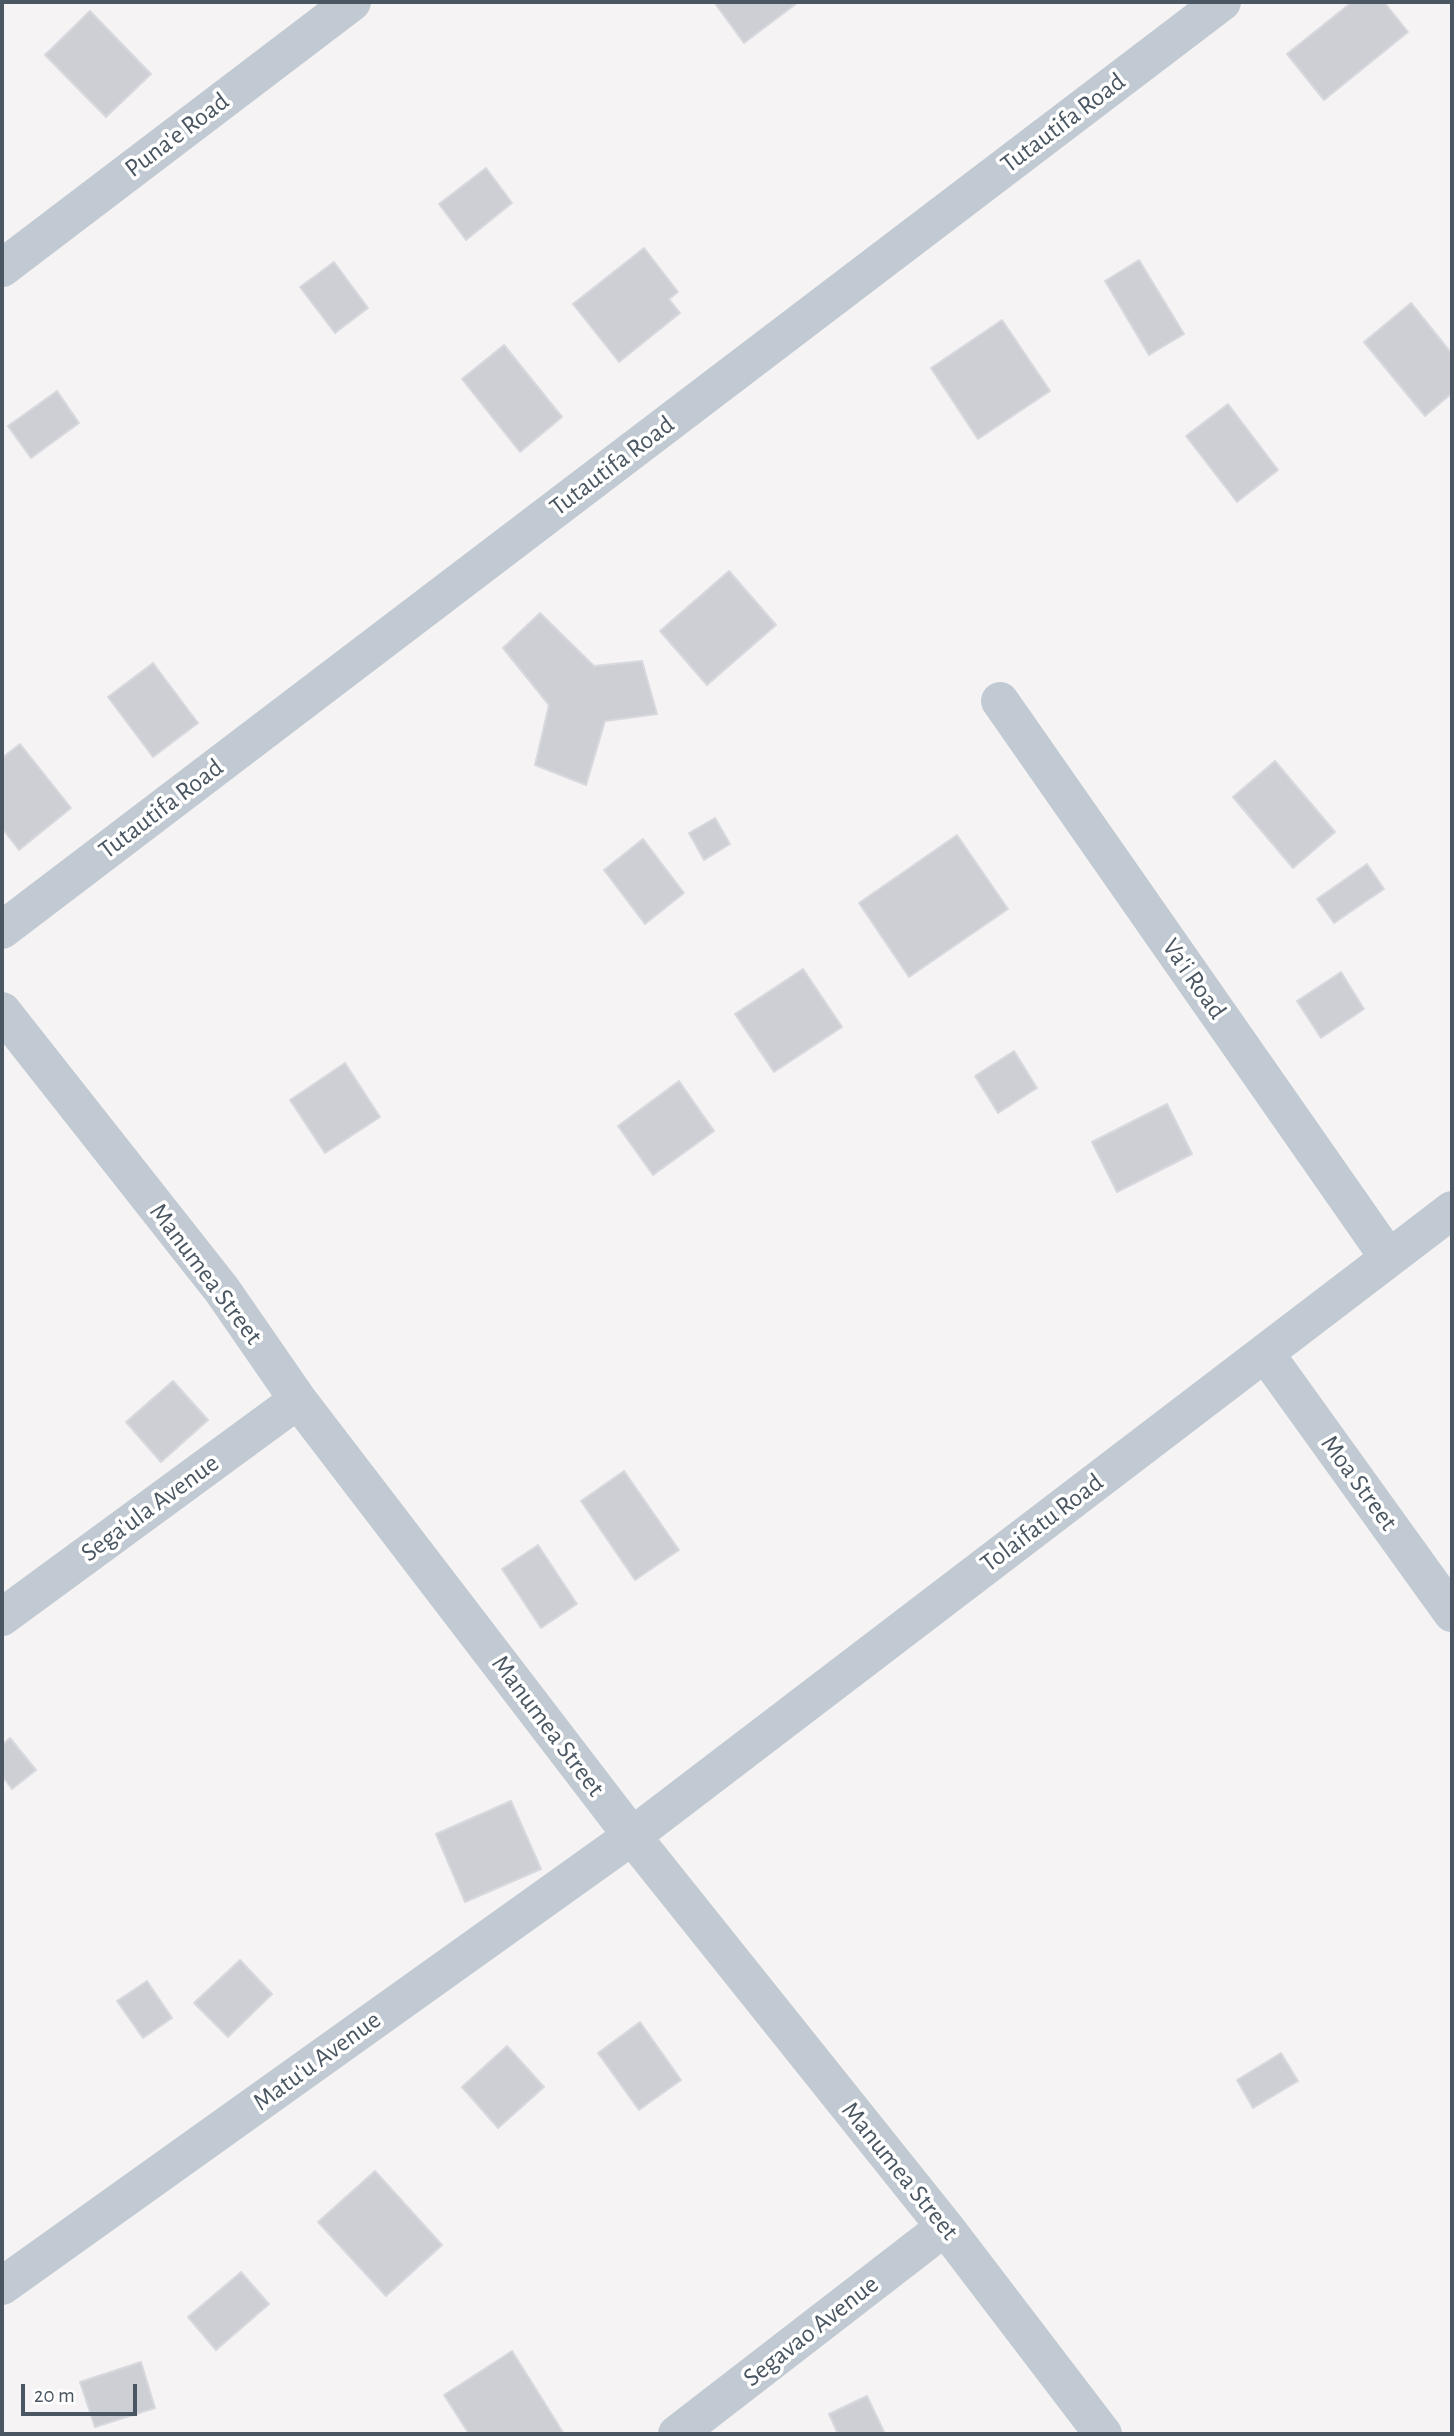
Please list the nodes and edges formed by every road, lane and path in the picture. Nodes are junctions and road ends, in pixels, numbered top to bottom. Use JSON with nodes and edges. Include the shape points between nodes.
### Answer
{"nodes":[{"id":1,"x":352,"y":2,"type":"edge"},
{"id":2,"x":1222,"y":2,"type":"edge"},
{"id":3,"x":2,"y":268,"type":"edge"},
{"id":4,"x":1000,"y":701,"type":"dead end"},
{"id":5,"x":2,"y":930,"type":"edge"},
{"id":6,"x":2,"y":1011,"type":"edge"},
{"id":7,"x":1452,"y":1210,"type":"edge"},
{"id":8,"x":1388,"y":1257,"type":"junction"},
{"id":9,"x":1265,"y":1353,"type":"junction"},
{"id":10,"x":298,"y":1400,"type":"junction"},
{"id":11,"x":1452,"y":1613,"type":"edge"},
{"id":12,"x":2,"y":1617,"type":"edge"},
{"id":13,"x":632,"y":1836,"type":"junction"},
{"id":14,"x":946,"y":2227,"type":"junction"},
{"id":15,"x":2,"y":2286,"type":"edge"},
{"id":16,"x":677,"y":2434,"type":"edge"},
{"id":17,"x":1103,"y":2434,"type":"edge"}],
"edges":[{"from":1,"to":3,"type":"street","name":"Puna'e Road"},
{"from":2,"to":5,"type":"street","name":"Tutautifa Road"},
{"from":4,"to":8,"type":"street","name":"Va'i Road"},
{"from":6,"to":10,"type":"street","name":"Manumea Street","via":[[222,1290]]},
{"from":7,"to":8,"type":"street","name":"Tolaifatu Road"},
{"from":8,"to":9,"type":"street","name":"Tolaifatu Road"},
{"from":9,"to":11,"type":"street","name":"Moa Street"},
{"from":9,"to":13,"type":"street","name":"Tolaifatu Road"},
{"from":10,"to":12,"type":"street","name":"Sega'ula Avenue"},
{"from":10,"to":13,"type":"street","name":"Manumea Street"},
{"from":13,"to":14,"type":"street","name":"Manumea Street"},
{"from":13,"to":15,"type":"street","name":"Matu'u Avenue"},
{"from":14,"to":16,"type":"street","name":"Segavao Avenue"},
{"from":14,"to":17,"type":"street","name":"Manumea Street"}]}
